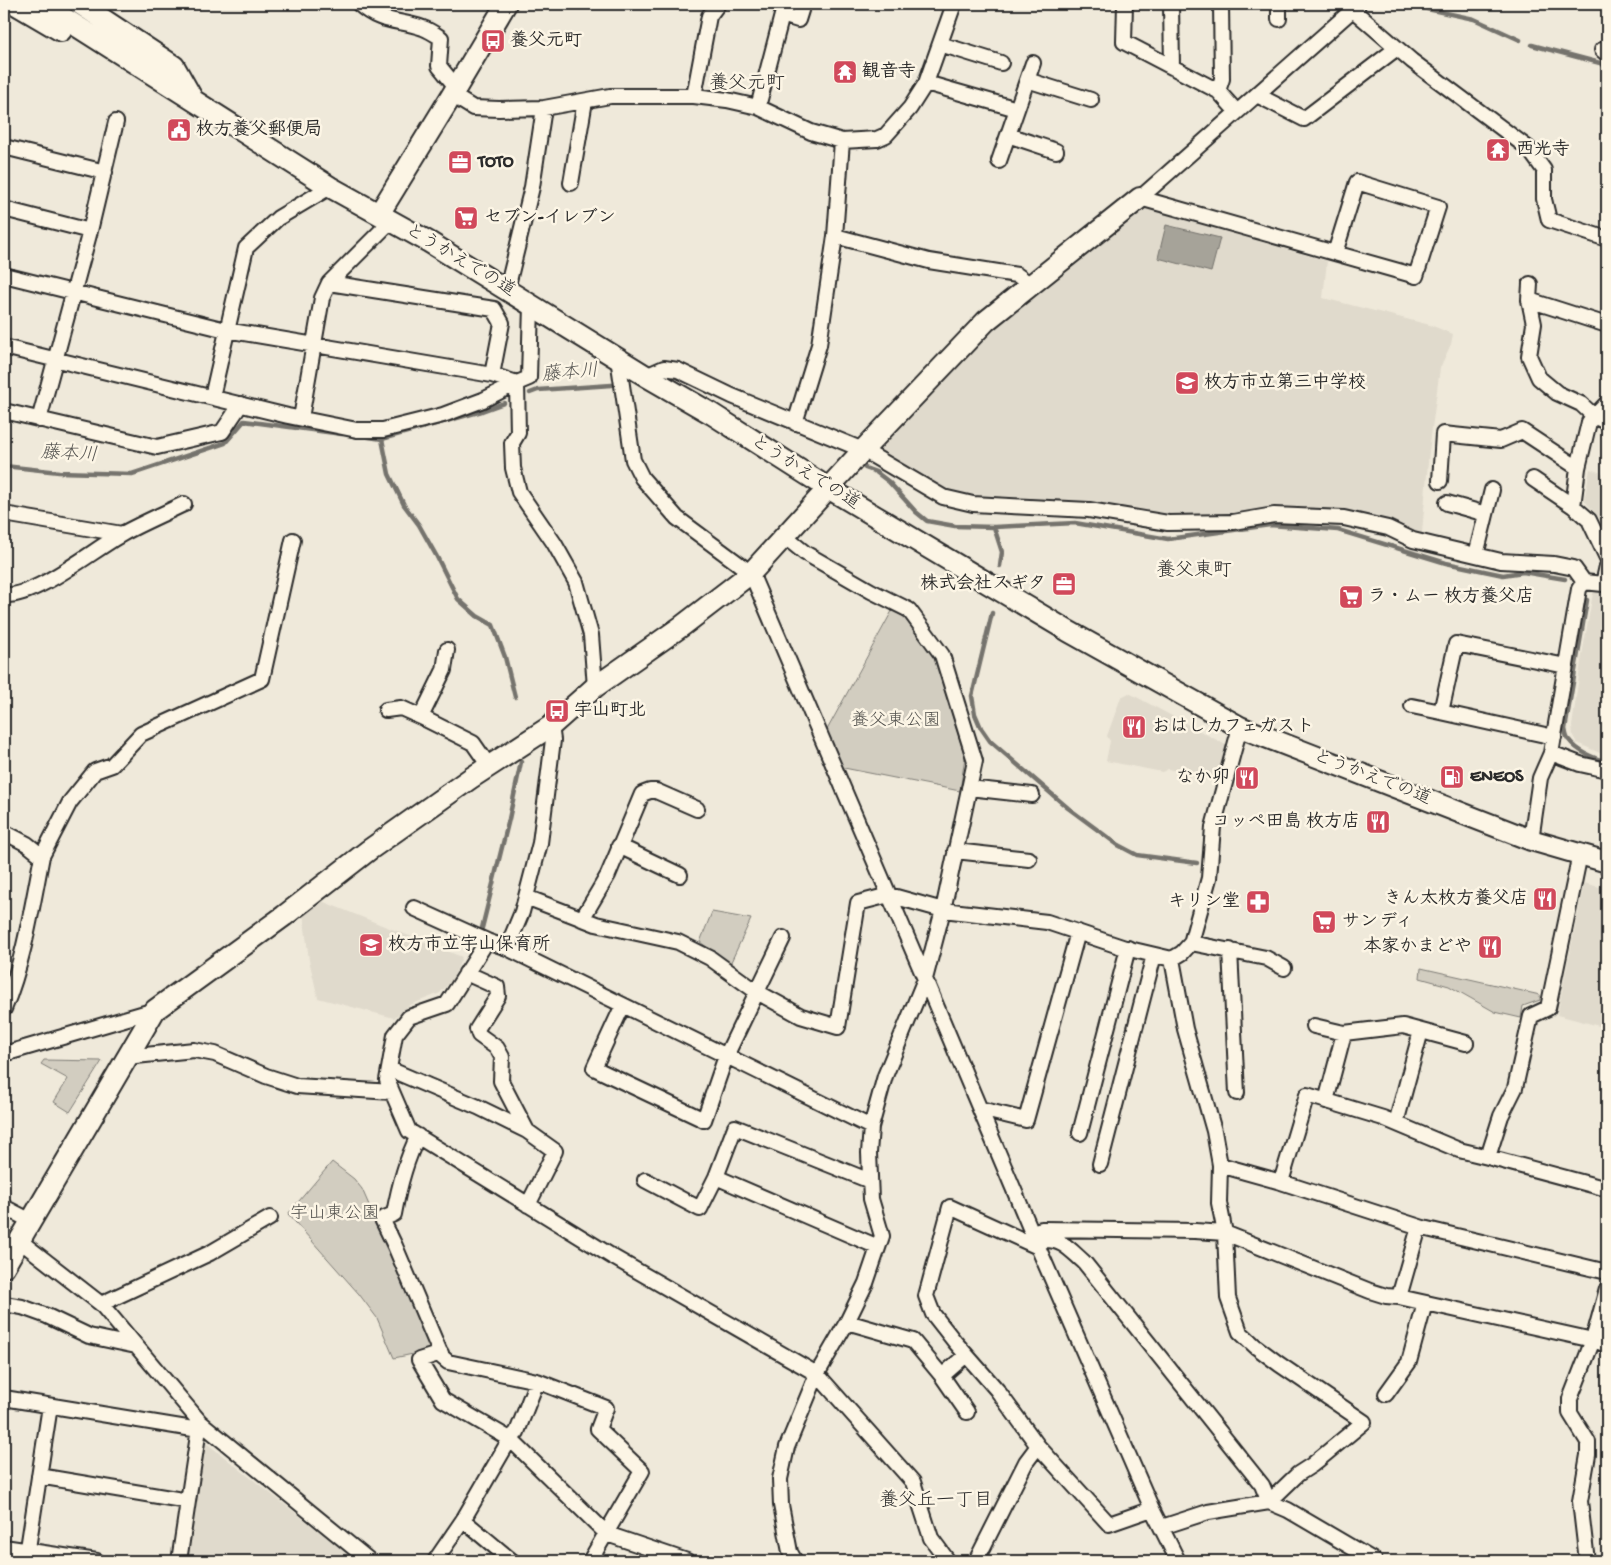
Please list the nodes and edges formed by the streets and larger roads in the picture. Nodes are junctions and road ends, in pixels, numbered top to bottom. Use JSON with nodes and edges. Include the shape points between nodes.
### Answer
{"nodes":[{"id":1,"x":15,"y":4,"type":"edge"},
{"id":2,"x":42,"y":4,"type":"edge"},
{"id":3,"x":80,"y":4,"type":"edge"},
{"id":4,"x":359,"y":4,"type":"edge"},
{"id":5,"x":506,"y":4,"type":"edge"},
{"id":6,"x":718,"y":4,"type":"edge"},
{"id":7,"x":802,"y":4,"type":"edge"},
{"id":8,"x":954,"y":4,"type":"edge"},
{"id":9,"x":1125,"y":4,"type":"edge"},
{"id":10,"x":1171,"y":4,"type":"edge"},
{"id":11,"x":1221,"y":4,"type":"edge"},
{"id":12,"x":1279,"y":4,"type":"edge"},
{"id":13,"x":1357,"y":7,"type":"edge"},
{"id":14,"x":1279,"y":19,"type":"dead end"},
{"id":15,"x":940,"y":44,"type":"junction"},
{"id":16,"x":1397,"y":48,"type":"junction"},
{"id":17,"x":1001,"y":63,"type":"dead end"},
{"id":18,"x":1033,"y":63,"type":"dead end"},
{"id":19,"x":1172,"y":67,"type":"junction"},
{"id":20,"x":1027,"y":80,"type":"junction"},
{"id":21,"x":926,"y":83,"type":"junction"},
{"id":22,"x":1218,"y":90,"type":"junction"},
{"id":23,"x":455,"y":91,"type":"junction"},
{"id":24,"x":1257,"y":94,"type":"junction"},
{"id":25,"x":694,"y":96,"type":"junction"},
{"id":26,"x":193,"y":100,"type":"junction"},
{"id":27,"x":1091,"y":100,"type":"dead end"},
{"id":28,"x":585,"y":101,"type":"junction"},
{"id":29,"x":758,"y":107,"type":"junction"},
{"id":30,"x":544,"y":108,"type":"junction"},
{"id":31,"x":1017,"y":109,"type":"junction"},
{"id":32,"x":1237,"y":112,"type":"junction"},
{"id":33,"x":116,"y":122,"type":"dead end"},
{"id":34,"x":1008,"y":135,"type":"junction"},
{"id":35,"x":842,"y":141,"type":"junction"},
{"id":36,"x":4,"y":147,"type":"edge"},
{"id":37,"x":1056,"y":151,"type":"dead end"},
{"id":38,"x":999,"y":160,"type":"dead end"},
{"id":39,"x":105,"y":172,"type":"junction"},
{"id":40,"x":571,"y":184,"type":"dead end"},
{"id":41,"x":330,"y":187,"type":"junction"},
{"id":42,"x":1140,"y":198,"type":"junction"},
{"id":43,"x":4,"y":209,"type":"edge"},
{"id":44,"x":385,"y":217,"type":"junction"},
{"id":45,"x":90,"y":231,"type":"junction"},
{"id":46,"x":835,"y":236,"type":"junction"},
{"id":47,"x":1607,"y":238,"type":"edge"},
{"id":48,"x":1335,"y":253,"type":"junction"},
{"id":49,"x":4,"y":275,"type":"edge"},
{"id":50,"x":329,"y":283,"type":"junction"},
{"id":51,"x":1530,"y":284,"type":"dead end"},
{"id":52,"x":1031,"y":285,"type":"junction"},
{"id":53,"x":506,"y":289,"type":"junction"},
{"id":54,"x":74,"y":292,"type":"junction"},
{"id":55,"x":1529,"y":300,"type":"junction"},
{"id":56,"x":531,"y":304,"type":"junction"},
{"id":57,"x":1607,"y":325,"type":"edge"},
{"id":58,"x":226,"y":330,"type":"junction"},
{"id":59,"x":314,"y":345,"type":"junction"},
{"id":60,"x":4,"y":347,"type":"edge"},
{"id":61,"x":55,"y":358,"type":"junction"},
{"id":62,"x":618,"y":358,"type":"junction"},
{"id":63,"x":492,"y":375,"type":"junction"},
{"id":64,"x":646,"y":376,"type":"junction"},
{"id":65,"x":517,"y":383,"type":"junction"},
{"id":66,"x":212,"y":397,"type":"junction"},
{"id":67,"x":1607,"y":403,"type":"edge"},
{"id":68,"x":242,"y":404,"type":"junction"},
{"id":69,"x":4,"y":411,"type":"edge"},
{"id":70,"x":301,"y":418,"type":"junction"},
{"id":71,"x":39,"y":420,"type":"junction"},
{"id":72,"x":1601,"y":420,"type":"edge"},
{"id":73,"x":795,"y":423,"type":"junction"},
{"id":74,"x":863,"y":450,"type":"junction"},
{"id":75,"x":1578,"y":468,"type":"junction"},
{"id":76,"x":1533,"y":478,"type":"dead end"},
{"id":77,"x":1440,"y":481,"type":"dead end"},
{"id":78,"x":828,"y":488,"type":"junction"},
{"id":79,"x":1492,"y":490,"type":"dead end"},
{"id":80,"x":1447,"y":503,"type":"dead end"},
{"id":81,"x":184,"y":504,"type":"dead end"},
{"id":82,"x":1573,"y":506,"type":"junction"},
{"id":83,"x":4,"y":514,"type":"edge"},
{"id":84,"x":1486,"y":514,"type":"junction"},
{"id":85,"x":122,"y":534,"type":"junction"},
{"id":86,"x":784,"y":536,"type":"junction"},
{"id":87,"x":293,"y":540,"type":"dead end"},
{"id":88,"x":1476,"y":555,"type":"junction"},
{"id":89,"x":1607,"y":558,"type":"edge"},
{"id":90,"x":1607,"y":566,"type":"edge"},
{"id":91,"x":751,"y":574,"type":"junction"},
{"id":92,"x":1584,"y":582,"type":"junction"},
{"id":93,"x":4,"y":594,"type":"edge"},
{"id":94,"x":447,"y":650,"type":"dead end"},
{"id":95,"x":1566,"y":666,"type":"junction"},
{"id":96,"x":595,"y":687,"type":"junction"},
{"id":97,"x":1412,"y":706,"type":"dead end"},
{"id":98,"x":386,"y":710,"type":"dead end"},
{"id":99,"x":1440,"y":712,"type":"junction"},
{"id":100,"x":421,"y":717,"type":"junction"},
{"id":101,"x":551,"y":726,"type":"junction"},
{"id":102,"x":1240,"y":727,"type":"junction"},
{"id":103,"x":1554,"y":737,"type":"junction"},
{"id":104,"x":1551,"y":753,"type":"junction"},
{"id":105,"x":489,"y":766,"type":"junction"},
{"id":106,"x":1607,"y":770,"type":"edge"},
{"id":107,"x":969,"y":788,"type":"junction"},
{"id":108,"x":1032,"y":795,"type":"dead end"},
{"id":109,"x":697,"y":809,"type":"dead end"},
{"id":110,"x":4,"y":832,"type":"edge"},
{"id":111,"x":1532,"y":840,"type":"junction"},
{"id":112,"x":619,"y":846,"type":"junction"},
{"id":113,"x":955,"y":851,"type":"junction"},
{"id":114,"x":1580,"y":854,"type":"junction"},
{"id":115,"x":42,"y":856,"type":"junction"},
{"id":116,"x":1029,"y":859,"type":"dead end"},
{"id":117,"x":1607,"y":862,"type":"edge"},
{"id":118,"x":680,"y":875,"type":"dead end"},
{"id":119,"x":889,"y":894,"type":"junction"},
{"id":120,"x":526,"y":897,"type":"junction"},
{"id":121,"x":414,"y":908,"type":"dead end"},
{"id":122,"x":943,"y":910,"type":"junction"},
{"id":123,"x":582,"y":919,"type":"junction"},
{"id":124,"x":1078,"y":932,"type":"junction"},
{"id":125,"x":783,"y":938,"type":"dead end"},
{"id":126,"x":486,"y":941,"type":"junction"},
{"id":127,"x":1191,"y":944,"type":"junction"},
{"id":128,"x":507,"y":948,"type":"junction"},
{"id":129,"x":1128,"y":948,"type":"junction"},
{"id":130,"x":1230,"y":950,"type":"junction"},
{"id":131,"x":1154,"y":955,"type":"junction"},
{"id":132,"x":1172,"y":959,"type":"junction"},
{"id":133,"x":1284,"y":968,"type":"dead end"},
{"id":134,"x":466,"y":973,"type":"junction"},
{"id":135,"x":9,"y":978,"type":"edge"},
{"id":136,"x":926,"y":979,"type":"junction"},
{"id":137,"x":757,"y":992,"type":"junction"},
{"id":138,"x":623,"y":1005,"type":"junction"},
{"id":139,"x":4,"y":1009,"type":"edge"},
{"id":140,"x":154,"y":1010,"type":"junction"},
{"id":141,"x":1314,"y":1026,"type":"dead end"},
{"id":142,"x":1421,"y":1031,"type":"junction"},
{"id":143,"x":1344,"y":1033,"type":"junction"},
{"id":144,"x":1466,"y":1043,"type":"dead end"},
{"id":145,"x":4,"y":1054,"type":"edge"},
{"id":146,"x":726,"y":1056,"type":"junction"},
{"id":147,"x":126,"y":1058,"type":"junction"},
{"id":148,"x":389,"y":1069,"type":"junction"},
{"id":149,"x":392,"y":1092,"type":"junction"},
{"id":150,"x":1237,"y":1092,"type":"dead end"},
{"id":151,"x":1326,"y":1101,"type":"junction"},
{"id":152,"x":980,"y":1110,"type":"junction"},
{"id":153,"x":1396,"y":1123,"type":"junction"},
{"id":154,"x":871,"y":1128,"type":"junction"},
{"id":155,"x":527,"y":1131,"type":"junction"},
{"id":156,"x":1080,"y":1133,"type":"dead end"},
{"id":157,"x":418,"y":1136,"type":"junction"},
{"id":158,"x":1488,"y":1157,"type":"junction"},
{"id":159,"x":1100,"y":1164,"type":"dead end"},
{"id":160,"x":1220,"y":1165,"type":"junction"},
{"id":161,"x":716,"y":1177,"type":"junction"},
{"id":162,"x":644,"y":1180,"type":"dead end"},
{"id":163,"x":870,"y":1181,"type":"junction"},
{"id":164,"x":1281,"y":1182,"type":"junction"},
{"id":165,"x":1607,"y":1190,"type":"edge"},
{"id":166,"x":528,"y":1205,"type":"junction"},
{"id":167,"x":4,"y":1207,"type":"edge"},
{"id":168,"x":270,"y":1218,"type":"dead end"},
{"id":169,"x":31,"y":1221,"type":"junction"},
{"id":170,"x":1419,"y":1227,"type":"junction"},
{"id":171,"x":1036,"y":1231,"type":"junction"},
{"id":172,"x":1225,"y":1233,"type":"junction"},
{"id":173,"x":20,"y":1241,"type":"junction"},
{"id":174,"x":878,"y":1247,"type":"junction"},
{"id":175,"x":1038,"y":1248,"type":"junction"},
{"id":176,"x":4,"y":1267,"type":"edge"},
{"id":177,"x":1607,"y":1272,"type":"edge"},
{"id":178,"x":1607,"y":1289,"type":"edge"},
{"id":179,"x":1399,"y":1297,"type":"junction"},
{"id":180,"x":1425,"y":1303,"type":"junction"},
{"id":181,"x":4,"y":1304,"type":"edge"},
{"id":182,"x":101,"y":1304,"type":"junction"},
{"id":183,"x":847,"y":1322,"type":"junction"},
{"id":184,"x":1593,"y":1340,"type":"junction"},
{"id":185,"x":1607,"y":1345,"type":"edge"},
{"id":186,"x":136,"y":1346,"type":"junction"},
{"id":187,"x":441,"y":1353,"type":"junction"},
{"id":188,"x":966,"y":1355,"type":"junction"},
{"id":189,"x":817,"y":1374,"type":"junction"},
{"id":190,"x":942,"y":1376,"type":"junction"},
{"id":191,"x":537,"y":1381,"type":"junction"},
{"id":192,"x":1386,"y":1394,"type":"dead end"},
{"id":193,"x":4,"y":1398,"type":"edge"},
{"id":194,"x":50,"y":1406,"type":"junction"},
{"id":195,"x":967,"y":1412,"type":"dead end"},
{"id":196,"x":199,"y":1426,"type":"junction"},
{"id":197,"x":510,"y":1439,"type":"junction"},
{"id":198,"x":1038,"y":1446,"type":"junction"},
{"id":199,"x":39,"y":1476,"type":"junction"},
{"id":200,"x":188,"y":1501,"type":"junction"},
{"id":201,"x":1269,"y":1502,"type":"junction"},
{"id":202,"x":1152,"y":1509,"type":"junction"},
{"id":203,"x":463,"y":1520,"type":"junction"},
{"id":204,"x":1162,"y":1527,"type":"junction"},
{"id":205,"x":607,"y":1534,"type":"junction"},
{"id":206,"x":4,"y":1547,"type":"edge"},
{"id":207,"x":27,"y":1556,"type":"edge"},
{"id":208,"x":1372,"y":1560,"type":"edge"},
{"id":209,"x":98,"y":1561,"type":"edge"},
{"id":210,"x":179,"y":1561,"type":"edge"},
{"id":211,"x":370,"y":1561,"type":"edge"},
{"id":212,"x":435,"y":1561,"type":"edge"},
{"id":213,"x":512,"y":1561,"type":"edge"},
{"id":214,"x":590,"y":1561,"type":"edge"},
{"id":215,"x":687,"y":1561,"type":"edge"},
{"id":216,"x":795,"y":1561,"type":"edge"},
{"id":217,"x":948,"y":1561,"type":"edge"},
{"id":218,"x":976,"y":1561,"type":"edge"},
{"id":219,"x":1178,"y":1561,"type":"edge"},
{"id":220,"x":1587,"y":1561,"type":"edge"}],
"edges":[{"from":1,"to":26,"type":"street","via":[[130,74]]},
{"from":2,"to":26,"type":"street","name":"とうかえでの道"},
{"from":3,"to":26,"type":"street","via":[[174,66]]},
{"from":4,"to":23,"type":"street","via":[[385,20],[424,28],[440,38],[439,66]]},
{"from":5,"to":23,"type":"street"},
{"from":6,"to":25,"type":"street","via":[[709,16]]},
{"from":7,"to":29,"type":"street","via":[[798,20],[782,15]]},
{"from":8,"to":15,"type":"street"},
{"from":9,"to":19,"type":"street","via":[[1124,42]]},
{"from":10,"to":19,"type":"street"},
{"from":11,"to":22,"type":"street","via":[[1222,79]]},
{"from":12,"to":14,"type":"street"},
{"from":13,"to":16,"type":"street"},
{"from":13,"to":24,"type":"street"},
{"from":15,"to":17,"type":"street"},
{"from":15,"to":21,"type":"street"},
{"from":16,"to":24,"type":"street","via":[[1304,119]]},
{"from":16,"to":47,"type":"street","via":[[1528,148],[1544,170],[1544,199],[1549,220]]},
{"from":18,"to":20,"type":"street"},
{"from":19,"to":22,"type":"street"},
{"from":20,"to":27,"type":"street"},
{"from":20,"to":31,"type":"street"},
{"from":21,"to":31,"type":"street"},
{"from":21,"to":35,"type":"street","via":[[910,108],[886,135],[877,139]]},
{"from":22,"to":32,"type":"street"},
{"from":23,"to":30,"type":"street","via":[[473,108]]},
{"from":23,"to":44,"type":"street"},
{"from":24,"to":32,"type":"street"},
{"from":25,"to":28,"type":"street","via":[[610,96]]},
{"from":25,"to":29,"type":"street"},
{"from":26,"to":41,"type":"street","name":"とうかえでの道"},
{"from":28,"to":30,"type":"street"},
{"from":28,"to":40,"type":"street"},
{"from":29,"to":35,"type":"street","via":[[811,132]]},
{"from":30,"to":53,"type":"street","via":[[532,187]]},
{"from":31,"to":34,"type":"street"},
{"from":32,"to":42,"type":"street"},
{"from":33,"to":39,"type":"street"},
{"from":34,"to":37,"type":"street"},
{"from":34,"to":38,"type":"street"},
{"from":35,"to":46,"type":"street"},
{"from":36,"to":39,"type":"street"},
{"from":39,"to":45,"type":"street"},
{"from":41,"to":44,"type":"street","name":"とうかえでの道"},
{"from":41,"to":58,"type":"street","via":[[278,218],[246,248]]},
{"from":42,"to":48,"type":"street"},
{"from":42,"to":52,"type":"street"},
{"from":43,"to":45,"type":"street"},
{"from":44,"to":50,"type":"street"},
{"from":44,"to":53,"type":"street","name":"とうかえでの道"},
{"from":45,"to":54,"type":"street"},
{"from":46,"to":52,"type":"street","via":[[929,261],[1017,274]]},
{"from":46,"to":73,"type":"street","via":[[818,345]]},
{"from":48,"to":48,"type":"street","via":[[1356,182],[1438,207],[1416,276]]},
{"from":49,"to":54,"type":"street"},
{"from":50,"to":59,"type":"street","via":[[322,298]]},
{"from":50,"to":63,"type":"street","via":[[494,309],[502,323]]},
{"from":51,"to":55,"type":"street"},
{"from":52,"to":74,"type":"street","via":[[986,322]]},
{"from":53,"to":56,"type":"street","name":"とうかえでの道"},
{"from":54,"to":58,"type":"street"},
{"from":54,"to":61,"type":"street"},
{"from":55,"to":57,"type":"street"},
{"from":55,"to":72,"type":"street","via":[[1534,324],[1529,356],[1539,378]]},
{"from":56,"to":62,"type":"street","name":"とうかえでの道"},
{"from":56,"to":65,"type":"street","via":[[529,378]]},
{"from":58,"to":59,"type":"street"},
{"from":58,"to":66,"type":"street"},
{"from":59,"to":63,"type":"street"},
{"from":59,"to":70,"type":"street"},
{"from":60,"to":61,"type":"street"},
{"from":61,"to":66,"type":"street"},
{"from":61,"to":71,"type":"street"},
{"from":62,"to":64,"type":"street","name":"とうかえでの道"},
{"from":62,"to":91,"type":"street","via":[[633,460],[642,478],[677,518]]},
{"from":63,"to":65,"type":"street"},
{"from":64,"to":73,"type":"street","via":[[664,368],[678,370]]},
{"from":64,"to":78,"type":"street","name":"とうかえでの道"},
{"from":65,"to":70,"type":"street","via":[[443,415],[383,430],[357,430]]},
{"from":65,"to":96,"type":"street","via":[[518,433],[512,443],[513,468],[519,492],[576,582],[591,635]]},
{"from":66,"to":68,"type":"street"},
{"from":67,"to":72,"type":"street"},
{"from":68,"to":70,"type":"street"},
{"from":68,"to":71,"type":"street","via":[[222,432],[157,447]]},
{"from":69,"to":71,"type":"street"},
{"from":72,"to":75,"type":"street","via":[[1589,422]]},
{"from":73,"to":74,"type":"street"},
{"from":74,"to":78,"type":"street"},
{"from":74,"to":88,"type":"street","via":[[943,497],[973,504],[1089,510],[1168,524],[1233,522],[1274,516],[1344,518],[1388,528],[1413,540]]},
{"from":75,"to":77,"type":"street","via":[[1522,431],[1501,440],[1443,434]]},
{"from":75,"to":82,"type":"street"},
{"from":76,"to":82,"type":"street"},
{"from":78,"to":86,"type":"street"},
{"from":78,"to":102,"type":"street","name":"とうかえでの道","via":[[1068,631]]},
{"from":79,"to":84,"type":"street"},
{"from":80,"to":84,"type":"street"},
{"from":81,"to":85,"type":"street"},
{"from":82,"to":89,"type":"street","via":[[1589,520]]},
{"from":83,"to":85,"type":"street"},
{"from":84,"to":88,"type":"street"},
{"from":85,"to":93,"type":"street","via":[[43,584],[11,595]]},
{"from":86,"to":91,"type":"street"},
{"from":86,"to":107,"type":"street","via":[[805,553],[909,610],[942,655],[975,761]]},
{"from":87,"to":115,"type":"street","via":[[262,679],[142,734],[112,765],[95,771],[70,802]]},
{"from":88,"to":92,"type":"street","via":[[1501,561],[1574,568]]},
{"from":90,"to":92,"type":"street","via":[[1603,584]]},
{"from":91,"to":96,"type":"street"},
{"from":91,"to":119,"type":"street"},
{"from":92,"to":95,"type":"street","via":[[1579,589]]},
{"from":94,"to":100,"type":"street","via":[[444,670]]},
{"from":95,"to":99,"type":"street","via":[[1456,644]]},
{"from":95,"to":103,"type":"street"},
{"from":96,"to":101,"type":"street"},
{"from":97,"to":99,"type":"street"},
{"from":98,"to":100,"type":"street","via":[[400,708]]},
{"from":99,"to":103,"type":"street"},
{"from":100,"to":105,"type":"street","via":[[473,743]]},
{"from":101,"to":105,"type":"street"},
{"from":101,"to":120,"type":"street","via":[[553,740],[540,843]]},
{"from":102,"to":111,"type":"street","name":"とうかえでの道"},
{"from":102,"to":127,"type":"street","via":[[1213,827],[1209,878]]},
{"from":103,"to":104,"type":"street"},
{"from":104,"to":106,"type":"street"},
{"from":104,"to":111,"type":"street","via":[[1540,778]]},
{"from":105,"to":140,"type":"street","via":[[369,850]]},
{"from":107,"to":108,"type":"street"},
{"from":107,"to":113,"type":"street"},
{"from":109,"to":112,"type":"street","via":[[656,791],[642,794]]},
{"from":110,"to":115,"type":"street"},
{"from":111,"to":114,"type":"street","name":"とうかえでの道"},
{"from":112,"to":118,"type":"street"},
{"from":112,"to":123,"type":"street","via":[[608,875]]},
{"from":113,"to":116,"type":"street"},
{"from":113,"to":122,"type":"street"},
{"from":114,"to":117,"type":"street","name":"とうかえでの道"},
{"from":114,"to":158,"type":"street","via":[[1548,1008],[1531,1016],[1515,1088],[1501,1116]]},
{"from":115,"to":135,"type":"street","via":[[28,927]]},
{"from":119,"to":122,"type":"street"},
{"from":119,"to":136,"type":"street"},
{"from":119,"to":137,"type":"street","via":[[858,903],[838,1028],[801,1016]]},
{"from":120,"to":123,"type":"street"},
{"from":120,"to":128,"type":"street"},
{"from":121,"to":126,"type":"street"},
{"from":122,"to":124,"type":"street","via":[[1046,922]]},
{"from":122,"to":136,"type":"street"},
{"from":123,"to":137,"type":"street","via":[[678,942],[710,958]]},
{"from":124,"to":129,"type":"street"},
{"from":124,"to":152,"type":"street","via":[[1026,1120]]},
{"from":125,"to":137,"type":"street"},
{"from":126,"to":128,"type":"street"},
{"from":126,"to":134,"type":"street"},
{"from":127,"to":130,"type":"street"},
{"from":127,"to":132,"type":"street"},
{"from":128,"to":138,"type":"street"},
{"from":129,"to":131,"type":"street"},
{"from":129,"to":156,"type":"street"},
{"from":130,"to":133,"type":"street","via":[[1266,958]]},
{"from":130,"to":150,"type":"street"},
{"from":131,"to":132,"type":"street"},
{"from":131,"to":159,"type":"street"},
{"from":132,"to":160,"type":"street","via":[[1185,1029],[1214,1131]]},
{"from":134,"to":148,"type":"street","via":[[447,1004],[409,1017],[394,1034]]},
{"from":134,"to":155,"type":"street","via":[[497,987],[498,996],[477,1029],[479,1035],[497,1048],[502,1057],[501,1082]]},
{"from":135,"to":139,"type":"street"},
{"from":136,"to":152,"type":"street"},
{"from":136,"to":154,"type":"street","via":[[885,1076]]},
{"from":137,"to":146,"type":"street"},
{"from":138,"to":146,"type":"street"},
{"from":138,"to":146,"type":"street","via":[[594,1068],[704,1120]]},
{"from":140,"to":145,"type":"street"},
{"from":140,"to":147,"type":"street"},
{"from":141,"to":143,"type":"street"},
{"from":142,"to":143,"type":"street","via":[[1403,1026]]},
{"from":142,"to":144,"type":"street"},
{"from":142,"to":153,"type":"street"},
{"from":143,"to":151,"type":"street"},
{"from":146,"to":154,"type":"street"},
{"from":147,"to":149,"type":"street","via":[[194,1050],[216,1054],[297,1086]]},
{"from":147,"to":169,"type":"street"},
{"from":148,"to":149,"type":"street","via":[[387,1080]]},
{"from":148,"to":155,"type":"street"},
{"from":149,"to":157,"type":"street","via":[[409,1131]]},
{"from":151,"to":153,"type":"street"},
{"from":151,"to":164,"type":"street","via":[[1307,1095]]},
{"from":152,"to":171,"type":"street"},
{"from":153,"to":158,"type":"street","via":[[1459,1150]]},
{"from":154,"to":163,"type":"street"},
{"from":155,"to":166,"type":"street","via":[[556,1151]]},
{"from":157,"to":166,"type":"street"},
{"from":157,"to":187,"type":"street","via":[[406,1160],[394,1214],[382,1219]]},
{"from":158,"to":165,"type":"street"},
{"from":160,"to":164,"type":"street"},
{"from":160,"to":172,"type":"street","via":[[1219,1204]]},
{"from":161,"to":162,"type":"street","via":[[700,1209]]},
{"from":161,"to":163,"type":"street","via":[[735,1127]]},
{"from":161,"to":174,"type":"street"},
{"from":163,"to":174,"type":"street","via":[[871,1199],[882,1236]]},
{"from":164,"to":170,"type":"street"},
{"from":166,"to":189,"type":"street"},
{"from":167,"to":169,"type":"street"},
{"from":168,"to":182,"type":"street","via":[[210,1253]]},
{"from":169,"to":173,"type":"street"},
{"from":170,"to":177,"type":"street"},
{"from":170,"to":179,"type":"street"},
{"from":171,"to":172,"type":"street"},
{"from":171,"to":175,"type":"street"},
{"from":171,"to":201,"type":"street","via":[[1044,1240],[1055,1239],[1066,1246],[1084,1262],[1262,1485]]},
{"from":172,"to":179,"type":"street","via":[[1370,1292]]},
{"from":172,"to":201,"type":"street","via":[[1228,1298],[1240,1332],[1279,1364],[1364,1422],[1298,1474]]},
{"from":173,"to":176,"type":"street"},
{"from":173,"to":182,"type":"street"},
{"from":174,"to":183,"type":"street","via":[[866,1283]]},
{"from":175,"to":188,"type":"street","via":[[950,1207],[926,1296],[933,1314]]},
{"from":175,"to":202,"type":"street"},
{"from":178,"to":184,"type":"street"},
{"from":179,"to":180,"type":"street"},
{"from":180,"to":184,"type":"street"},
{"from":180,"to":192,"type":"street","via":[[1409,1362]]},
{"from":181,"to":186,"type":"street","via":[[48,1316],[89,1336]]},
{"from":182,"to":186,"type":"street"},
{"from":183,"to":189,"type":"street"},
{"from":183,"to":190,"type":"street","via":[[913,1341]]},
{"from":184,"to":185,"type":"street"},
{"from":184,"to":220,"type":"street","via":[[1570,1399],[1570,1413],[1588,1442],[1580,1501]]},
{"from":186,"to":196,"type":"street"},
{"from":187,"to":191,"type":"street","via":[[448,1362]]},
{"from":187,"to":197,"type":"street","via":[[419,1360],[443,1400]]},
{"from":188,"to":190,"type":"street"},
{"from":188,"to":198,"type":"street","via":[[997,1390]]},
{"from":189,"to":216,"type":"street","via":[[787,1447],[780,1479],[781,1505],[790,1552]]},
{"from":189,"to":217,"type":"street","via":[[913,1482],[931,1538]]},
{"from":190,"to":195,"type":"street"},
{"from":191,"to":197,"type":"street","via":[[517,1432]]},
{"from":191,"to":205,"type":"street","via":[[606,1408],[598,1429],[642,1471]]},
{"from":193,"to":194,"type":"street"},
{"from":194,"to":196,"type":"street"},
{"from":194,"to":199,"type":"street"},
{"from":196,"to":200,"type":"street"},
{"from":196,"to":211,"type":"street"},
{"from":197,"to":203,"type":"street"},
{"from":197,"to":205,"type":"street"},
{"from":198,"to":202,"type":"street","via":[[1109,1524]]},
{"from":198,"to":218,"type":"street","via":[[1026,1462]]},
{"from":199,"to":200,"type":"street"},
{"from":199,"to":207,"type":"street"},
{"from":200,"to":210,"type":"street"},
{"from":201,"to":204,"type":"street","via":[[1208,1512]]},
{"from":201,"to":208,"type":"street"},
{"from":202,"to":204,"type":"street"},
{"from":203,"to":212,"type":"street"},
{"from":203,"to":213,"type":"street"},
{"from":204,"to":219,"type":"street"},
{"from":205,"to":214,"type":"street"},
{"from":205,"to":215,"type":"street"},
{"from":206,"to":207,"type":"street"},
{"from":207,"to":209,"type":"street"}]}
